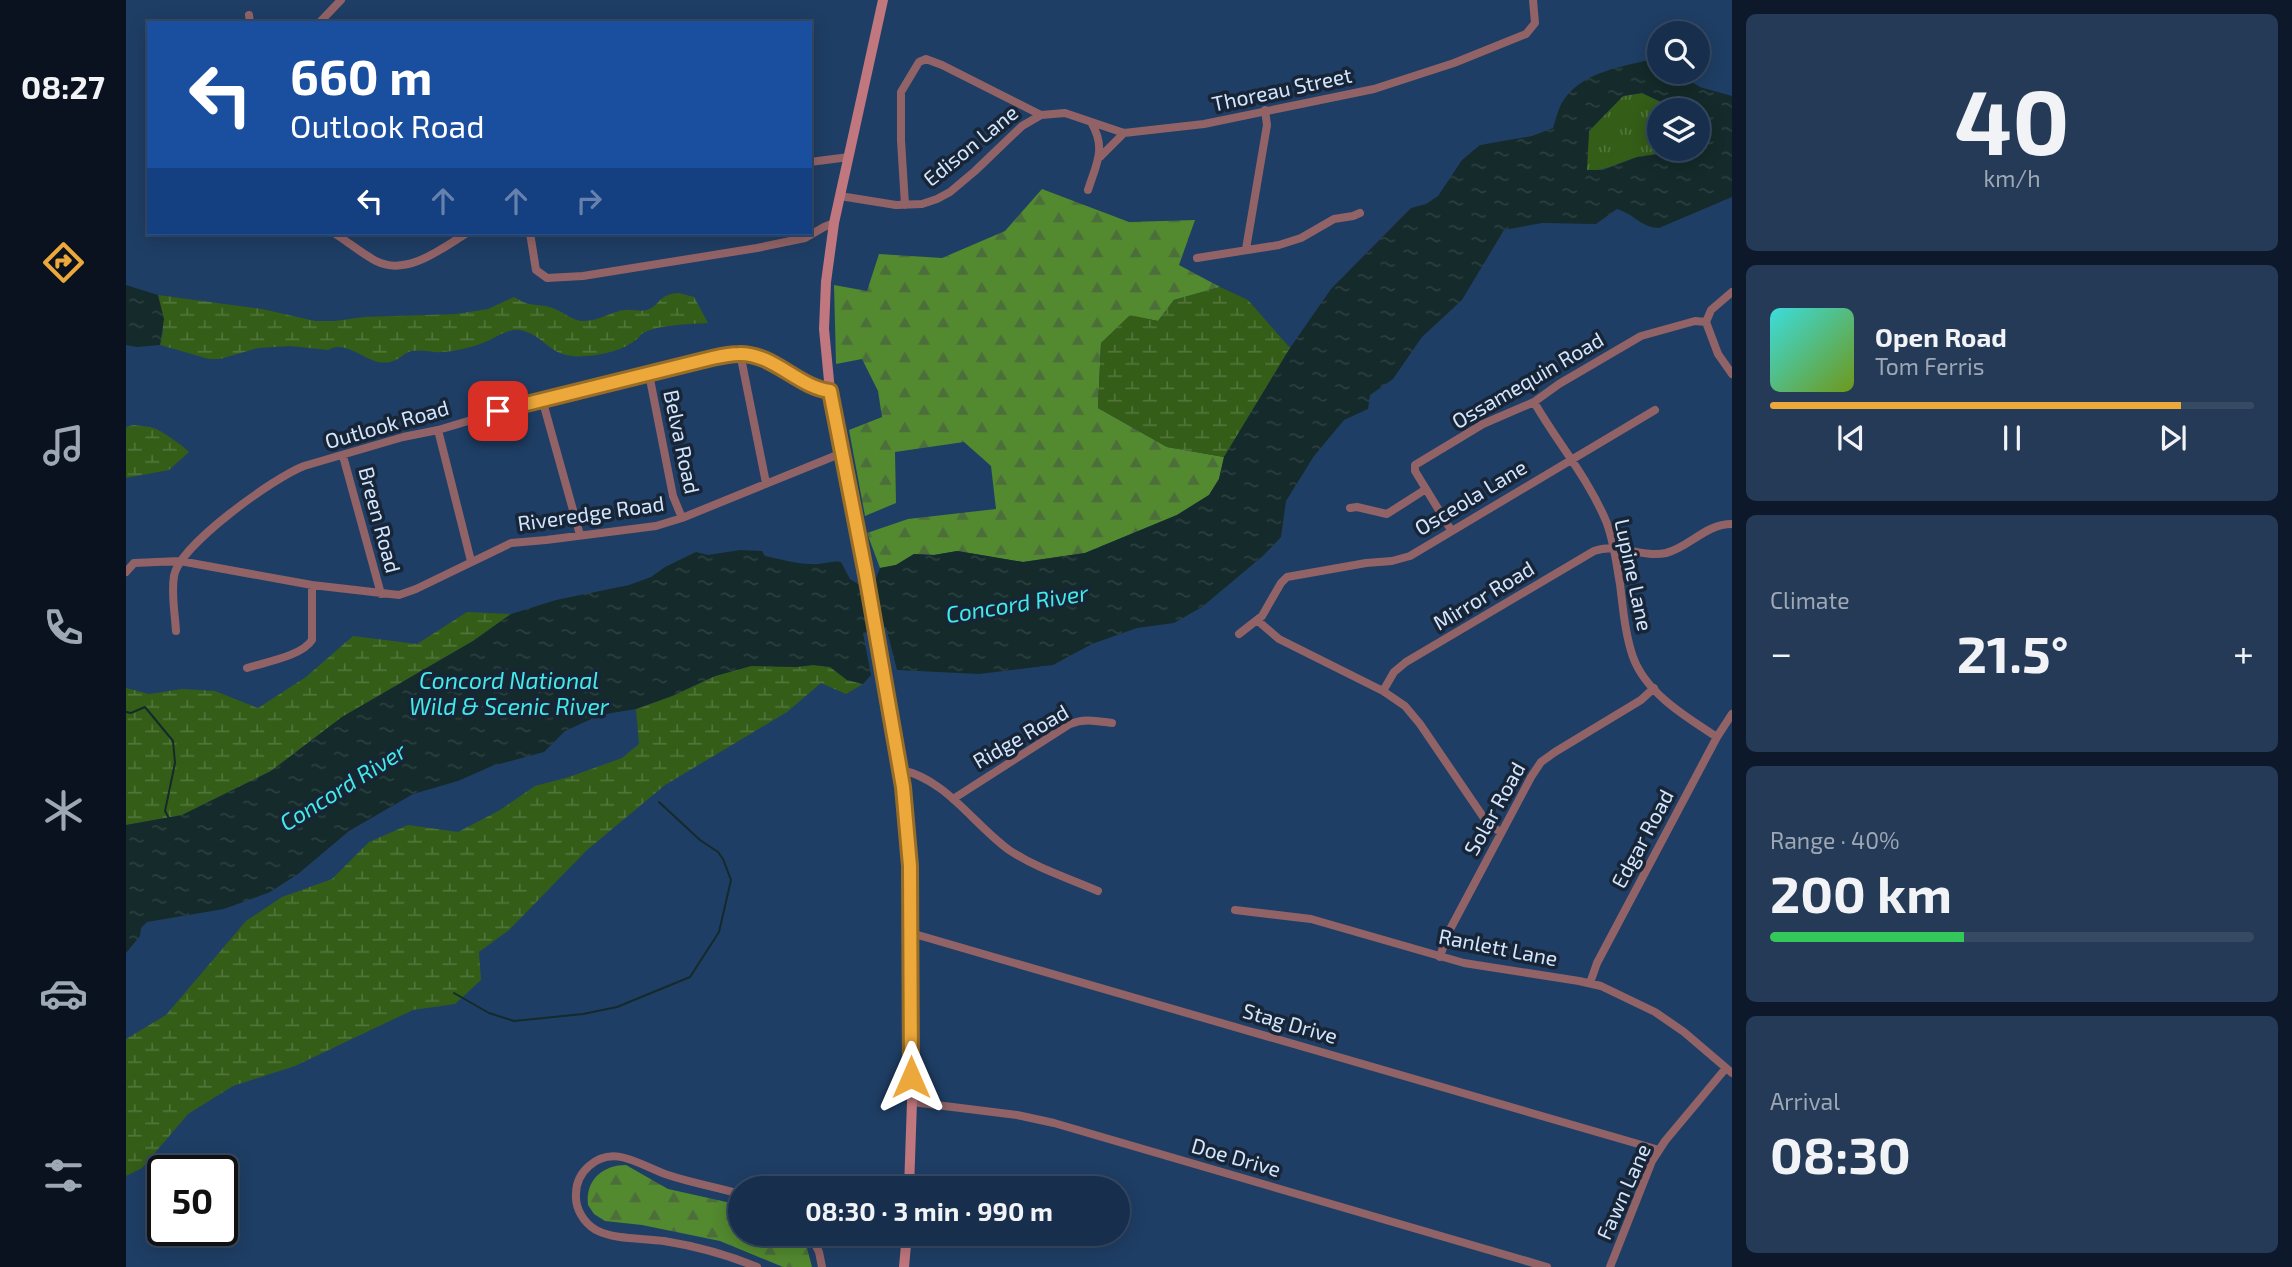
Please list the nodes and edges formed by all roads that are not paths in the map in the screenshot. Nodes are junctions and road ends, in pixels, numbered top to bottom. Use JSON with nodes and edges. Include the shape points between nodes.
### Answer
{"nodes":[{"id":1,"x":341,"y":0,"type":"edge"},
{"id":2,"x":883,"y":0,"type":"edge"},
{"id":3,"x":1534,"y":0,"type":"edge"},
{"id":4,"x":321,"y":21,"type":"edge"},
{"id":5,"x":1265,"y":110,"type":"junction"},
{"id":6,"x":1041,"y":115,"type":"junction"},
{"id":7,"x":1091,"y":122,"type":"junction"},
{"id":8,"x":1124,"y":134,"type":"junction"},
{"id":9,"x":849,"y":157,"type":"junction"},
{"id":10,"x":1100,"y":157,"type":"junction"},
{"id":11,"x":812,"y":162,"type":"edge"},
{"id":12,"x":1088,"y":190,"type":"dead end"},
{"id":13,"x":840,"y":196,"type":"junction"},
{"id":14,"x":905,"y":205,"type":"junction"},
{"id":15,"x":1360,"y":213,"type":"dead end"},
{"id":16,"x":834,"y":223,"type":"junction"},
{"id":17,"x":812,"y":234,"type":"edge"},
{"id":18,"x":337,"y":235,"type":"edge"},
{"id":19,"x":464,"y":235,"type":"edge"},
{"id":20,"x":530,"y":235,"type":"edge"},
{"id":21,"x":811,"y":235,"type":"edge"},
{"id":22,"x":1246,"y":249,"type":"junction"},
{"id":23,"x":1197,"y":258,"type":"dead end"},
{"id":24,"x":1732,"y":292,"type":"edge"},
{"id":25,"x":1706,"y":322,"type":"junction"},
{"id":26,"x":740,"y":353,"type":"junction"},
{"id":27,"x":649,"y":374,"type":"junction"},
{"id":28,"x":1732,"y":374,"type":"edge"},
{"id":29,"x":830,"y":391,"type":"junction"},
{"id":30,"x":542,"y":399,"type":"junction"},
{"id":31,"x":1534,"y":402,"type":"junction"},
{"id":32,"x":1655,"y":410,"type":"dead end"},
{"id":33,"x":438,"y":430,"type":"junction"},
{"id":34,"x":842,"y":453,"type":"junction"},
{"id":35,"x":343,"y":456,"type":"junction"},
{"id":36,"x":1572,"y":460,"type":"junction"},
{"id":37,"x":766,"y":483,"type":"junction"},
{"id":38,"x":1426,"y":489,"type":"junction"},
{"id":39,"x":1350,"y":508,"type":"dead end"},
{"id":40,"x":682,"y":518,"type":"junction"},
{"id":41,"x":1732,"y":524,"type":"edge"},
{"id":42,"x":1451,"y":530,"type":"junction"},
{"id":43,"x":580,"y":535,"type":"junction"},
{"id":44,"x":1614,"y":547,"type":"junction"},
{"id":45,"x":180,"y":561,"type":"junction"},
{"id":46,"x":471,"y":561,"type":"junction"},
{"id":47,"x":126,"y":572,"type":"edge"},
{"id":48,"x":312,"y":585,"type":"junction"},
{"id":49,"x":381,"y":594,"type":"junction"},
{"id":50,"x":1258,"y":621,"type":"junction"},
{"id":51,"x":176,"y":631,"type":"dead end"},
{"id":52,"x":1239,"y":634,"type":"dead end"},
{"id":53,"x":247,"y":668,"type":"dead end"},
{"id":54,"x":1654,"y":688,"type":"junction"},
{"id":55,"x":1383,"y":691,"type":"junction"},
{"id":56,"x":1732,"y":714,"type":"edge"},
{"id":57,"x":1112,"y":723,"type":"dead end"},
{"id":58,"x":1717,"y":737,"type":"junction"},
{"id":59,"x":901,"y":770,"type":"junction"},
{"id":60,"x":953,"y":799,"type":"junction"},
{"id":61,"x":1501,"y":833,"type":"junction"},
{"id":62,"x":1098,"y":891,"type":"dead end"},
{"id":63,"x":1235,"y":910,"type":"dead end"},
{"id":64,"x":911,"y":933,"type":"junction"},
{"id":65,"x":1440,"y":957,"type":"junction"},
{"id":66,"x":1590,"y":983,"type":"junction"},
{"id":67,"x":1729,"y":1071,"type":"edge"},
{"id":68,"x":912,"y":1101,"type":"junction"},
{"id":69,"x":1659,"y":1150,"type":"junction"},
{"id":70,"x":909,"y":1176,"type":"edge"},
{"id":71,"x":728,"y":1191,"type":"edge"},
{"id":72,"x":816,"y":1246,"type":"edge"},
{"id":73,"x":905,"y":1246,"type":"edge"},
{"id":74,"x":757,"y":1267,"type":"edge"},
{"id":75,"x":822,"y":1267,"type":"edge"},
{"id":76,"x":904,"y":1267,"type":"edge"},
{"id":77,"x":1548,"y":1267,"type":"edge"},
{"id":78,"x":1610,"y":1267,"type":"edge"}],
"edges":[{"from":1,"to":4,"type":"street"},
{"from":2,"to":9,"type":"main road"},
{"from":3,"to":5,"type":"street","name":"Thoreau Street","via":[[1536,18],[1530,32],[1477,54],[1374,89]]},
{"from":5,"to":8,"type":"street","name":"Thoreau Street","via":[[1204,124]]},
{"from":5,"to":22,"type":"street","via":[[1267,125]]},
{"from":6,"to":7,"type":"street","name":"Thoreau Street","via":[[1065,113]]},
{"from":6,"to":14,"type":"street","name":"Edison Lane","via":[[950,191],[930,202]]},
{"from":6,"to":14,"type":"street","via":[[942,65],[921,60],[901,92]]},
{"from":7,"to":8,"type":"street","name":"Thoreau Street"},
{"from":7,"to":10,"type":"street"},
{"from":8,"to":10,"type":"street"},
{"from":9,"to":11,"type":"street"},
{"from":9,"to":13,"type":"main road"},
{"from":10,"to":12,"type":"street"},
{"from":13,"to":14,"type":"street","name":"Edison Lane"},
{"from":13,"to":16,"type":"main road"},
{"from":15,"to":22,"type":"street","via":[[1329,221],[1291,242]]},
{"from":16,"to":17,"type":"street"},
{"from":16,"to":29,"type":"main road","via":[[825,314]]},
{"from":18,"to":19,"type":"street","via":[[378,262],[396,266],[418,261]]},
{"from":20,"to":21,"type":"street","via":[[536,270],[547,278],[757,248]]},
{"from":22,"to":23,"type":"street"},
{"from":24,"to":25,"type":"street","via":[[1711,310]]},
{"from":25,"to":28,"type":"street","via":[[1718,354]]},
{"from":25,"to":31,"type":"street","name":"Ossamequin Road","via":[[1641,336]]},
{"from":26,"to":27,"type":"street","name":"Outlook Road"},
{"from":26,"to":29,"type":"street"},
{"from":26,"to":37,"type":"street"},
{"from":27,"to":30,"type":"street","name":"Outlook Road"},
{"from":27,"to":40,"type":"street","name":"Belva Road","via":[[673,496]]},
{"from":29,"to":34,"type":"main road"},
{"from":30,"to":33,"type":"street","name":"Outlook Road"},
{"from":30,"to":43,"type":"street"},
{"from":31,"to":36,"type":"street","name":"Lupine Lane"},
{"from":31,"to":38,"type":"street","name":"Ossamequin Road","via":[[1483,424],[1420,460],[1415,471]]},
{"from":32,"to":36,"type":"street","name":"Osceola Lane"},
{"from":33,"to":35,"type":"street","name":"Outlook Road"},
{"from":33,"to":46,"type":"street"},
{"from":34,"to":37,"type":"street","name":"Riveredge Road"},
{"from":34,"to":59,"type":"main road"},
{"from":35,"to":45,"type":"street","name":"Outlook Road","via":[[291,471],[202,536]]},
{"from":35,"to":49,"type":"street","name":"Breen Road"},
{"from":36,"to":42,"type":"street","name":"Osceola Lane"},
{"from":36,"to":44,"type":"street","name":"Lupine Lane","via":[[1606,520]]},
{"from":37,"to":40,"type":"street","name":"Riveredge Road"},
{"from":38,"to":39,"type":"street","via":[[1387,514]]},
{"from":38,"to":42,"type":"street"},
{"from":40,"to":43,"type":"street","name":"Riveredge Road","via":[[656,526]]},
{"from":41,"to":44,"type":"street","via":[[1712,527],[1668,552]]},
{"from":42,"to":50,"type":"street","name":"Osceola Lane","via":[[1402,559],[1291,576],[1281,583]]},
{"from":43,"to":46,"type":"street","name":"Riveredge Road","via":[[511,543]]},
{"from":44,"to":54,"type":"street","name":"Lupine Lane","via":[[1630,648],[1637,667]]},
{"from":44,"to":55,"type":"street","name":"Mirror Road","via":[[1594,551],[1406,662]]},
{"from":45,"to":47,"type":"street","name":"Riveredge Road","via":[[134,562]]},
{"from":45,"to":48,"type":"street","name":"Riveredge Road"},
{"from":45,"to":51,"type":"street","via":[[174,575]]},
{"from":46,"to":49,"type":"street","name":"Riveredge Road","via":[[407,593]]},
{"from":48,"to":49,"type":"street","name":"Riveredge Road"},
{"from":48,"to":53,"type":"street","via":[[312,640],[308,646]]},
{"from":50,"to":52,"type":"street"},
{"from":50,"to":55,"type":"street","via":[[1279,639]]},
{"from":54,"to":58,"type":"street","name":"Lupine Lane"},
{"from":54,"to":61,"type":"street","name":"Solar Road","via":[[1541,762]]},
{"from":55,"to":61,"type":"street","via":[[1411,711],[1486,821]]},
{"from":56,"to":58,"type":"street","name":"Edgar Road"},
{"from":57,"to":60,"type":"street","name":"Ridge Road","via":[[1080,720],[1070,724]]},
{"from":58,"to":66,"type":"street","name":"Edgar Road"},
{"from":59,"to":60,"type":"street"},
{"from":59,"to":64,"type":"main road"},
{"from":60,"to":62,"type":"street","via":[[1017,855]]},
{"from":61,"to":65,"type":"street","name":"Solar Road"},
{"from":63,"to":65,"type":"street","name":"Ranlett Lane","via":[[1318,920]]},
{"from":64,"to":68,"type":"main road"},
{"from":64,"to":69,"type":"street","name":"Stag Drive"},
{"from":65,"to":66,"type":"street","name":"Ranlett Lane"},
{"from":66,"to":67,"type":"street","name":"Ranlett Lane","via":[[1655,1012]]},
{"from":67,"to":69,"type":"street","name":"Fawn Lane"},
{"from":68,"to":70,"type":"main road"},
{"from":68,"to":77,"type":"street","name":"Doe Drive","via":[[1054,1123]]},
{"from":69,"to":78,"type":"street","name":"Fawn Lane"},
{"from":71,"to":74,"type":"street","via":[[617,1156],[586,1168],[576,1193],[584,1219],[599,1231],[677,1244]]},
{"from":72,"to":75,"type":"street"},
{"from":73,"to":76,"type":"main road"}]}
